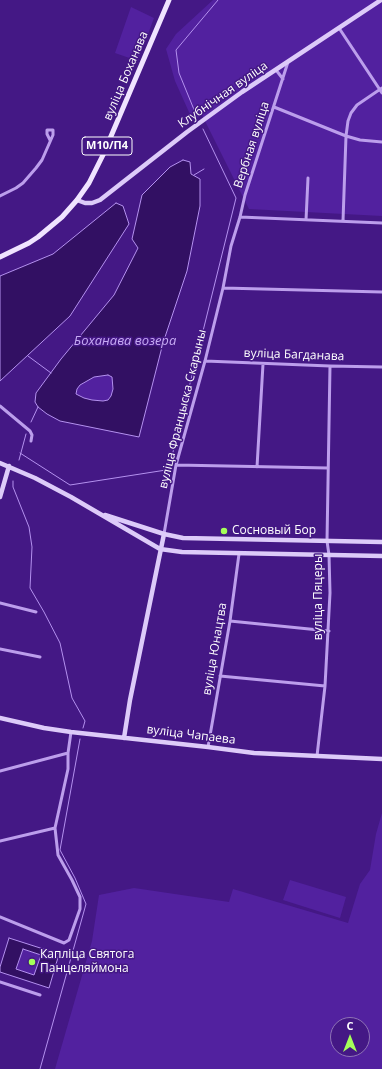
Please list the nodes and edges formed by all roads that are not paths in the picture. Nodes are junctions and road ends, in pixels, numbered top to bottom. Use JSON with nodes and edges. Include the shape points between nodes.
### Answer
{"nodes":[{"id":1,"x":170,"y":0,"type":"edge"},
{"id":2,"x":381,"y":0,"type":"edge"},
{"id":3,"x":339,"y":28,"type":"junction"},
{"id":4,"x":288,"y":62,"type":"junction"},
{"id":5,"x":276,"y":70,"type":"junction"},
{"id":6,"x":283,"y":79,"type":"junction"},
{"id":7,"x":381,"y":88,"type":"edge"},
{"id":8,"x":382,"y":93,"type":"edge"},
{"id":9,"x":274,"y":107,"type":"junction"},
{"id":10,"x":346,"y":136,"type":"junction"},
{"id":11,"x":50,"y":140,"type":"dead end"},
{"id":12,"x":382,"y":142,"type":"edge"},
{"id":13,"x":308,"y":178,"type":"dead end"},
{"id":14,"x":0,"y":196,"type":"edge"},
{"id":15,"x":77,"y":200,"type":"junction"},
{"id":16,"x":240,"y":217,"type":"junction"},
{"id":17,"x":306,"y":220,"type":"junction"},
{"id":18,"x":343,"y":221,"type":"junction"},
{"id":19,"x":382,"y":223,"type":"edge"},
{"id":20,"x":0,"y":257,"type":"edge"},
{"id":21,"x":223,"y":288,"type":"junction"},
{"id":22,"x":382,"y":292,"type":"edge"},
{"id":23,"x":205,"y":361,"type":"junction"},
{"id":24,"x":263,"y":364,"type":"junction"},
{"id":25,"x":330,"y":366,"type":"junction"},
{"id":26,"x":382,"y":367,"type":"edge"},
{"id":27,"x":0,"y":406,"type":"edge"},
{"id":28,"x":31,"y":441,"type":"dead end"},
{"id":29,"x":0,"y":463,"type":"edge"},
{"id":30,"x":176,"y":464,"type":"junction"},
{"id":31,"x":9,"y":466,"type":"junction"},
{"id":32,"x":257,"y":467,"type":"junction"},
{"id":33,"x":328,"y":468,"type":"junction"},
{"id":34,"x":0,"y":497,"type":"edge"},
{"id":35,"x":96,"y":512,"type":"junction"},
{"id":36,"x":164,"y":534,"type":"junction"},
{"id":37,"x":327,"y":541,"type":"junction"},
{"id":38,"x":382,"y":542,"type":"edge"},
{"id":39,"x":160,"y":549,"type":"junction"},
{"id":40,"x":239,"y":554,"type":"junction"},
{"id":41,"x":329,"y":555,"type":"junction"},
{"id":42,"x":382,"y":556,"type":"edge"},
{"id":43,"x":0,"y":603,"type":"edge"},
{"id":44,"x":36,"y":612,"type":"dead end"},
{"id":45,"x":230,"y":621,"type":"junction"},
{"id":46,"x":329,"y":631,"type":"junction"},
{"id":47,"x":0,"y":649,"type":"edge"},
{"id":48,"x":40,"y":657,"type":"dead end"},
{"id":49,"x":220,"y":676,"type":"junction"},
{"id":50,"x":325,"y":686,"type":"junction"},
{"id":51,"x":0,"y":718,"type":"edge"},
{"id":52,"x":71,"y":732,"type":"junction"},
{"id":53,"x":124,"y":738,"type":"junction"},
{"id":54,"x":208,"y":747,"type":"junction"},
{"id":55,"x":68,"y":753,"type":"junction"},
{"id":56,"x":318,"y":756,"type":"junction"},
{"id":57,"x":382,"y":759,"type":"edge"},
{"id":58,"x":0,"y":771,"type":"edge"},
{"id":59,"x":55,"y":828,"type":"junction"},
{"id":60,"x":0,"y":841,"type":"edge"},
{"id":61,"x":0,"y":917,"type":"edge"},
{"id":62,"x":0,"y":982,"type":"edge"},
{"id":63,"x":40,"y":995,"type":"dead end"}],
"edges":[{"from":1,"to":15,"type":"main road","name":"вуліца Боханава","number":"М10/П4","via":[[103,155]]},
{"from":2,"to":3,"type":"street","name":"Клубнічная вуліца"},
{"from":3,"to":4,"type":"street","name":"Клубнічная вуліца"},
{"from":3,"to":7,"type":"street"},
{"from":4,"to":5,"type":"street","name":"Клубнічная вуліца"},
{"from":4,"to":6,"type":"street","name":"Вербная вуліца"},
{"from":5,"to":6,"type":"street"},
{"from":5,"to":15,"type":"street","name":"Клубнічная вуліца","via":[[187,132],[100,200],[92,203]]},
{"from":6,"to":9,"type":"street","name":"Вербная вуліца"},
{"from":7,"to":8,"type":"street"},
{"from":7,"to":10,"type":"street","via":[[357,105],[351,113]]},
{"from":9,"to":10,"type":"street"},
{"from":9,"to":16,"type":"street","name":"Вербная вуліца"},
{"from":10,"to":12,"type":"street"},
{"from":10,"to":18,"type":"street"},
{"from":11,"to":14,"type":"street","via":[[42,160],[29,177],[16,188]]},
{"from":13,"to":17,"type":"street"},
{"from":15,"to":20,"type":"main road","name":"вуліца Боханава","number":"М10/П4","via":[[62,217],[34,240]]},
{"from":16,"to":17,"type":"street"},
{"from":16,"to":21,"type":"street","name":"Вербная вуліца"},
{"from":17,"to":18,"type":"street"},
{"from":18,"to":19,"type":"street"},
{"from":21,"to":22,"type":"street"},
{"from":21,"to":23,"type":"street","name":"вуліца Францыска Скарыны"},
{"from":23,"to":24,"type":"street","name":"вуліца Багданава"},
{"from":23,"to":30,"type":"street","name":"вуліца Францыска Скарыны"},
{"from":24,"to":25,"type":"street","name":"вуліца Багданава"},
{"from":24,"to":32,"type":"street"},
{"from":25,"to":26,"type":"street","name":"вуліца Багданава"},
{"from":25,"to":33,"type":"street","name":"вуліца Пяцеры"},
{"from":27,"to":28,"type":"street","via":[[30,430]]},
{"from":29,"to":31,"type":"street"},
{"from":30,"to":32,"type":"street"},
{"from":30,"to":36,"type":"street","name":"вуліца Францыска Скарыны"},
{"from":31,"to":34,"type":"street"},
{"from":31,"to":35,"type":"street"},
{"from":32,"to":33,"type":"street"},
{"from":33,"to":37,"type":"street","name":"вуліца Пяцеры"},
{"from":35,"to":36,"type":"street"},
{"from":35,"to":39,"type":"street"},
{"from":36,"to":37,"type":"street","via":[[183,538]]},
{"from":36,"to":39,"type":"street","name":"вуліца Францыска Скарыны"},
{"from":37,"to":38,"type":"street"},
{"from":37,"to":41,"type":"street","name":"вуліца Пяцеры"},
{"from":39,"to":40,"type":"street"},
{"from":39,"to":53,"type":"street","name":"вуліца Францыска Скарыны"},
{"from":40,"to":41,"type":"street"},
{"from":40,"to":45,"type":"street","name":"вуліца Юнацтва"},
{"from":41,"to":42,"type":"street"},
{"from":41,"to":46,"type":"street","name":"вуліца Пяцеры"},
{"from":43,"to":44,"type":"street"},
{"from":45,"to":46,"type":"street"},
{"from":45,"to":49,"type":"street","name":"вуліца Юнацтва"},
{"from":46,"to":50,"type":"street","name":"вуліца Пяцеры"},
{"from":47,"to":48,"type":"street"},
{"from":49,"to":50,"type":"street"},
{"from":49,"to":54,"type":"street","name":"вуліца Юнацтва"},
{"from":50,"to":56,"type":"street","name":"вуліца Пяцеры"},
{"from":51,"to":52,"type":"street","name":"вуліца Чапаева"},
{"from":52,"to":53,"type":"street","name":"вуліца Чапаева"},
{"from":52,"to":55,"type":"street"},
{"from":53,"to":54,"type":"street","name":"вуліца Чапаева"},
{"from":54,"to":56,"type":"street","name":"вуліца Чапаева","via":[[254,753]]},
{"from":55,"to":58,"type":"street"},
{"from":55,"to":59,"type":"street","via":[[68,769]]},
{"from":56,"to":57,"type":"street","name":"вуліца Чапаева"},
{"from":59,"to":60,"type":"street"},
{"from":59,"to":61,"type":"street","via":[[58,855],[80,897],[80,909],[69,940],[64,943]]},
{"from":62,"to":63,"type":"street"}]}
